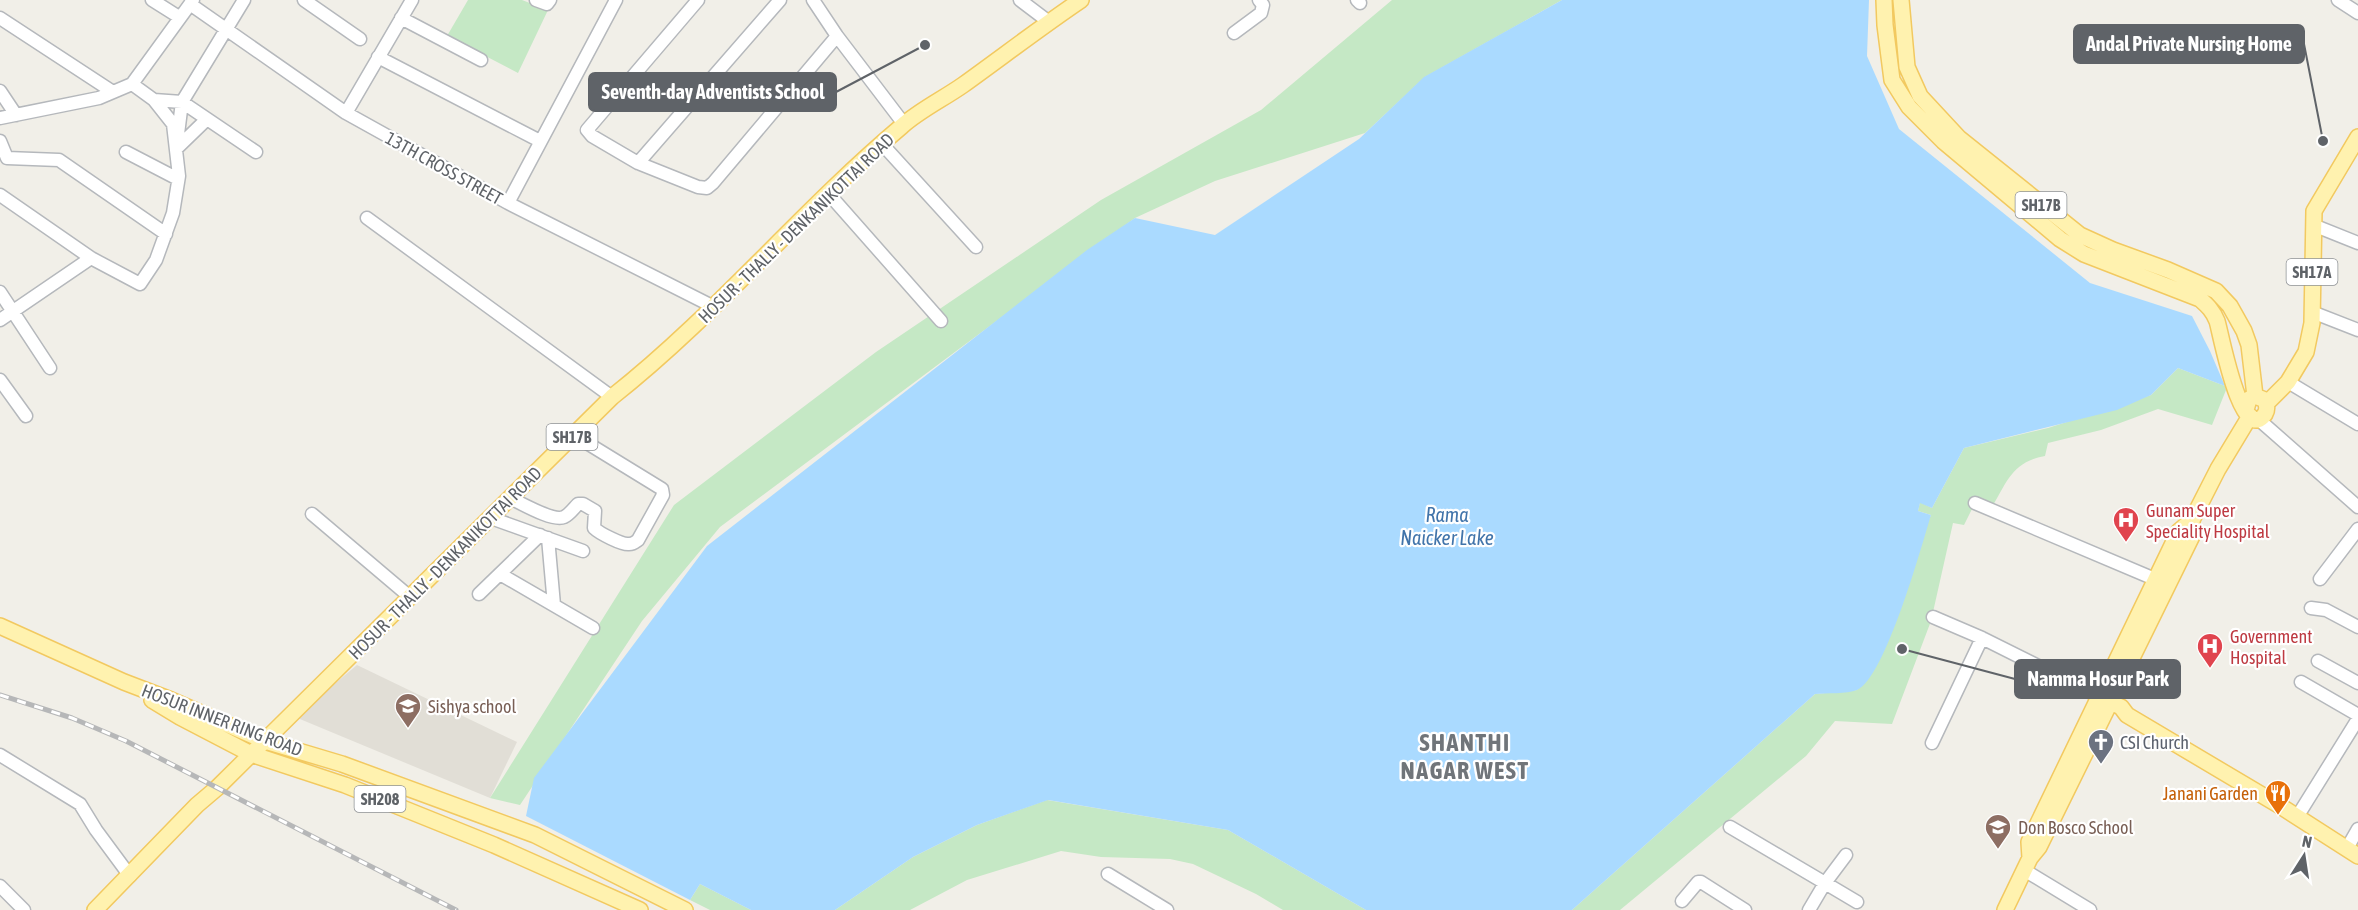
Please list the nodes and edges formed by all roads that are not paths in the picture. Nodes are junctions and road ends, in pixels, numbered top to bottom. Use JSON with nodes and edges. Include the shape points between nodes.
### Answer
{"nodes":[{"id":1,"x":152,"y":0,"type":"edge"},
{"id":2,"x":244,"y":0,"type":"edge"},
{"id":3,"x":304,"y":0,"type":"edge"},
{"id":4,"x":412,"y":0,"type":"edge"},
{"id":5,"x":536,"y":0,"type":"edge"},
{"id":6,"x":550,"y":0,"type":"edge"},
{"id":7,"x":616,"y":0,"type":"edge"},
{"id":8,"x":698,"y":0,"type":"edge"},
{"id":9,"x":780,"y":0,"type":"edge"},
{"id":10,"x":813,"y":0,"type":"edge"},
{"id":11,"x":1020,"y":0,"type":"edge"},
{"id":12,"x":1081,"y":0,"type":"edge"},
{"id":13,"x":1259,"y":0,"type":"edge"},
{"id":14,"x":1884,"y":0,"type":"edge"},
{"id":15,"x":1901,"y":0,"type":"edge"},
{"id":16,"x":2338,"y":0,"type":"edge"},
{"id":17,"x":191,"y":2,"type":"edge"},
{"id":18,"x":2358,"y":13,"type":"edge"},
{"id":19,"x":0,"y":18,"type":"edge"},
{"id":20,"x":179,"y":18,"type":"junction"},
{"id":21,"x":401,"y":18,"type":"junction"},
{"id":22,"x":1049,"y":22,"type":"junction"},
{"id":23,"x":225,"y":29,"type":"junction"},
{"id":24,"x":1234,"y":33,"type":"dead end"},
{"id":25,"x":837,"y":36,"type":"junction"},
{"id":26,"x":360,"y":39,"type":"dead end"},
{"id":27,"x":378,"y":57,"type":"junction"},
{"id":28,"x":481,"y":60,"type":"dead end"},
{"id":29,"x":132,"y":84,"type":"junction"},
{"id":30,"x":0,"y":91,"type":"edge"},
{"id":31,"x":113,"y":92,"type":"junction"},
{"id":32,"x":154,"y":100,"type":"junction"},
{"id":33,"x":182,"y":102,"type":"junction"},
{"id":34,"x":346,"y":113,"type":"junction"},
{"id":35,"x":16,"y":115,"type":"junction"},
{"id":36,"x":0,"y":118,"type":"edge"},
{"id":37,"x":207,"y":119,"type":"junction"},
{"id":38,"x":904,"y":124,"type":"junction"},
{"id":39,"x":2358,"y":137,"type":"edge"},
{"id":40,"x":0,"y":141,"type":"edge"},
{"id":41,"x":540,"y":141,"type":"junction"},
{"id":42,"x":882,"y":144,"type":"junction"},
{"id":43,"x":176,"y":149,"type":"junction"},
{"id":44,"x":126,"y":152,"type":"dead end"},
{"id":45,"x":256,"y":152,"type":"dead end"},
{"id":46,"x":3,"y":161,"type":"edge"},
{"id":47,"x":638,"y":163,"type":"junction"},
{"id":48,"x":178,"y":173,"type":"junction"},
{"id":49,"x":828,"y":193,"type":"junction"},
{"id":50,"x":0,"y":195,"type":"edge"},
{"id":51,"x":508,"y":203,"type":"junction"},
{"id":52,"x":367,"y":218,"type":"dead end"},
{"id":53,"x":2313,"y":225,"type":"junction"},
{"id":54,"x":166,"y":234,"type":"junction"},
{"id":55,"x":2358,"y":243,"type":"edge"},
{"id":56,"x":976,"y":247,"type":"dead end"},
{"id":57,"x":91,"y":258,"type":"junction"},
{"id":58,"x":0,"y":292,"type":"edge"},
{"id":59,"x":714,"y":306,"type":"junction"},
{"id":60,"x":13,"y":311,"type":"junction"},
{"id":61,"x":2312,"y":312,"type":"junction"},
{"id":62,"x":0,"y":320,"type":"edge"},
{"id":63,"x":941,"y":321,"type":"dead end"},
{"id":64,"x":2358,"y":330,"type":"edge"},
{"id":65,"x":50,"y":368,"type":"dead end"},
{"id":66,"x":0,"y":380,"type":"edge"},
{"id":67,"x":2288,"y":382,"type":"junction"},
{"id":68,"x":2258,"y":394,"type":"junction"},
{"id":69,"x":612,"y":398,"type":"junction"},
{"id":70,"x":2251,"y":415,"type":"junction"},
{"id":71,"x":26,"y":416,"type":"dead end"},
{"id":72,"x":2358,"y":424,"type":"edge"},
{"id":73,"x":574,"y":435,"type":"junction"},
{"id":74,"x":510,"y":498,"type":"junction"},
{"id":75,"x":1975,"y":503,"type":"dead end"},
{"id":76,"x":2358,"y":507,"type":"edge"},
{"id":77,"x":312,"y":514,"type":"dead end"},
{"id":78,"x":491,"y":518,"type":"junction"},
{"id":79,"x":2192,"y":520,"type":"junction"},
{"id":80,"x":2358,"y":529,"type":"edge"},
{"id":81,"x":544,"y":537,"type":"junction"},
{"id":82,"x":583,"y":551,"type":"dead end"},
{"id":83,"x":500,"y":574,"type":"junction"},
{"id":84,"x":2320,"y":579,"type":"dead end"},
{"id":85,"x":2157,"y":580,"type":"junction"},
{"id":86,"x":479,"y":594,"type":"dead end"},
{"id":87,"x":410,"y":597,"type":"junction"},
{"id":88,"x":554,"y":605,"type":"junction"},
{"id":89,"x":2310,"y":608,"type":"dead end"},
{"id":90,"x":1933,"y":617,"type":"dead end"},
{"id":91,"x":0,"y":626,"type":"edge"},
{"id":92,"x":2358,"y":627,"type":"edge"},
{"id":93,"x":593,"y":628,"type":"dead end"},
{"id":94,"x":1982,"y":638,"type":"junction"},
{"id":95,"x":2318,"y":660,"type":"dead end"},
{"id":96,"x":124,"y":682,"type":"junction"},
{"id":97,"x":2301,"y":682,"type":"dead end"},
{"id":98,"x":2358,"y":683,"type":"edge"},
{"id":99,"x":2110,"y":702,"type":"junction"},
{"id":100,"x":2358,"y":717,"type":"edge"},
{"id":101,"x":265,"y":741,"type":"junction"},
{"id":102,"x":1932,"y":743,"type":"dead end"},
{"id":103,"x":251,"y":754,"type":"junction"},
{"id":104,"x":0,"y":755,"type":"edge"},
{"id":105,"x":461,"y":807,"type":"junction"},
{"id":106,"x":2299,"y":814,"type":"junction"},
{"id":107,"x":1730,"y":827,"type":"dead end"},
{"id":108,"x":452,"y":828,"type":"junction"},
{"id":109,"x":2358,"y":829,"type":"edge"},
{"id":110,"x":2355,"y":849,"type":"edge"},
{"id":111,"x":1846,"y":855,"type":"dead end"},
{"id":112,"x":2027,"y":864,"type":"junction"},
{"id":113,"x":1108,"y":874,"type":"dead end"},
{"id":114,"x":130,"y":876,"type":"junction"},
{"id":115,"x":1825,"y":883,"type":"junction"},
{"id":116,"x":0,"y":886,"type":"edge"},
{"id":117,"x":1682,"y":901,"type":"dead end"},
{"id":118,"x":1857,"y":902,"type":"dead end"},
{"id":119,"x":24,"y":910,"type":"edge"},
{"id":120,"x":95,"y":910,"type":"edge"},
{"id":121,"x":640,"y":910,"type":"edge"},
{"id":122,"x":685,"y":910,"type":"edge"},
{"id":123,"x":1167,"y":910,"type":"edge"},
{"id":124,"x":1745,"y":910,"type":"edge"},
{"id":125,"x":1809,"y":910,"type":"edge"},
{"id":126,"x":2004,"y":910,"type":"edge"},
{"id":127,"x":2090,"y":910,"type":"edge"}],
"edges":[{"from":1,"to":20,"type":"street"},
{"from":2,"to":23,"type":"street"},
{"from":3,"to":26,"type":"street"},
{"from":4,"to":21,"type":"street"},
{"from":5,"to":6,"type":"street","via":[[547,4]]},
{"from":7,"to":41,"type":"street"},
{"from":8,"to":47,"type":"street","via":[[587,130]]},
{"from":9,"to":47,"type":"street"},
{"from":10,"to":25,"type":"street"},
{"from":11,"to":22,"type":"street"},
{"from":12,"to":22,"type":"main road","name":"HOSUR - THALLY - DENKANIKOTTAI ROAD","number":"SH17B"},
{"from":13,"to":24,"type":"street","via":[[1263,5],[1261,13]]},
{"from":14,"to":70,"type":"main road","number":"SH17B","via":[[1892,80],[1909,107],[1943,141],[2060,239],[2084,254],[2200,299],[2211,309],[2218,324],[2234,390]]},
{"from":15,"to":68,"type":"main road","number":"SH17B","via":[[1906,67],[1920,96],[1959,138],[2080,235],[2216,291],[2238,319],[2249,345]]},
{"from":16,"to":18,"type":"street"},
{"from":17,"to":20,"type":"street"},
{"from":17,"to":23,"type":"street","name":"13TH CROSS STREET"},
{"from":19,"to":31,"type":"street"},
{"from":20,"to":29,"type":"street"},
{"from":21,"to":27,"type":"street"},
{"from":21,"to":28,"type":"street"},
{"from":22,"to":38,"type":"main road","name":"HOSUR - THALLY - DENKANIKOTTAI ROAD","number":"SH17B"},
{"from":23,"to":33,"type":"street"},
{"from":23,"to":34,"type":"street","name":"13TH CROSS STREET"},
{"from":25,"to":38,"type":"street"},
{"from":25,"to":47,"type":"street","via":[[706,188],[686,184]]},
{"from":27,"to":34,"type":"street"},
{"from":27,"to":41,"type":"street"},
{"from":29,"to":31,"type":"street"},
{"from":29,"to":32,"type":"street"},
{"from":30,"to":35,"type":"street"},
{"from":31,"to":35,"type":"street"},
{"from":32,"to":33,"type":"street"},
{"from":32,"to":43,"type":"street","via":[[173,124]]},
{"from":33,"to":37,"type":"street"},
{"from":33,"to":43,"type":"street"},
{"from":34,"to":51,"type":"street","name":"13TH CROSS STREET"},
{"from":35,"to":36,"type":"street"},
{"from":37,"to":43,"type":"street"},
{"from":37,"to":45,"type":"street"},
{"from":38,"to":42,"type":"main road","name":"HOSUR - THALLY - DENKANIKOTTAI ROAD","number":"SH17B"},
{"from":39,"to":53,"type":"main road","number":"SH17A","via":[[2314,211]]},
{"from":40,"to":46,"type":"street"},
{"from":41,"to":51,"type":"street"},
{"from":42,"to":49,"type":"main road","name":"HOSUR - THALLY - DENKANIKOTTAI ROAD","number":"SH17B"},
{"from":42,"to":56,"type":"street"},
{"from":43,"to":48,"type":"street"},
{"from":44,"to":48,"type":"street","via":[[154,167]]},
{"from":46,"to":54,"type":"street","via":[[59,160]]},
{"from":48,"to":54,"type":"street"},
{"from":49,"to":59,"type":"main road","name":"HOSUR - THALLY - DENKANIKOTTAI ROAD","number":"SH17B"},
{"from":49,"to":63,"type":"street"},
{"from":50,"to":57,"type":"street"},
{"from":51,"to":59,"type":"street","name":"13TH CROSS STREET"},
{"from":52,"to":69,"type":"street"},
{"from":53,"to":55,"type":"street"},
{"from":53,"to":61,"type":"main road","number":"SH17A"},
{"from":54,"to":57,"type":"street","via":[[156,260],[140,284]]},
{"from":57,"to":60,"type":"street"},
{"from":58,"to":60,"type":"street"},
{"from":59,"to":69,"type":"main road","name":"HOSUR - THALLY - DENKANIKOTTAI ROAD","number":"SH17B"},
{"from":60,"to":62,"type":"street"},
{"from":60,"to":65,"type":"street"},
{"from":61,"to":64,"type":"street"},
{"from":61,"to":67,"type":"main road","number":"SH17A","via":[[2306,352]]},
{"from":66,"to":71,"type":"street"},
{"from":67,"to":68,"type":"main road","number":"SH17A"},
{"from":67,"to":72,"type":"street"},
{"from":68,"to":70,"type":"main road","number":"SH17A","via":[[2265,413]]},
{"from":69,"to":73,"type":"main road","name":"HOSUR - THALLY - DENKANIKOTTAI ROAD","number":"SH17B"},
{"from":70,"to":76,"type":"street"},
{"from":70,"to":79,"type":"main road","number":"SH17A","via":[[2217,468]]},
{"from":73,"to":74,"type":"main road","name":"HOSUR - THALLY - DENKANIKOTTAI ROAD","number":"SH17B"},
{"from":73,"to":74,"type":"street","via":[[662,489],[663,495],[638,540],[627,544],[599,533],[594,528],[595,512],[583,504],[560,518]]},
{"from":74,"to":78,"type":"main road","name":"HOSUR - THALLY - DENKANIKOTTAI ROAD","number":"SH17B"},
{"from":75,"to":85,"type":"street"},
{"from":77,"to":87,"type":"street"},
{"from":78,"to":81,"type":"street"},
{"from":78,"to":87,"type":"main road","name":"HOSUR - THALLY - DENKANIKOTTAI ROAD","number":"SH17B"},
{"from":79,"to":85,"type":"main road","number":"SH17A","via":[[2179,531]]},
{"from":79,"to":99,"type":"main road","number":"SH17A","via":[[2192,536]]},
{"from":80,"to":84,"type":"street"},
{"from":81,"to":82,"type":"street"},
{"from":81,"to":83,"type":"street"},
{"from":81,"to":88,"type":"street"},
{"from":83,"to":86,"type":"street"},
{"from":83,"to":88,"type":"street"},
{"from":85,"to":99,"type":"main road","number":"SH17A"},
{"from":87,"to":101,"type":"main road","name":"HOSUR - THALLY - DENKANIKOTTAI ROAD","number":"SH17B"},
{"from":88,"to":93,"type":"street"},
{"from":89,"to":92,"type":"street","via":[[2326,610]]},
{"from":90,"to":94,"type":"street"},
{"from":91,"to":96,"type":"main road","name":"HOSUR INNER RING ROAD","number":"SH208"},
{"from":94,"to":99,"type":"street"},
{"from":94,"to":102,"type":"street"},
{"from":95,"to":98,"type":"street"},
{"from":96,"to":101,"type":"main road","name":"HOSUR INNER RING ROAD","number":"SH208"},
{"from":96,"to":103,"type":"main road","name":"HOSUR INNER RING ROAD","number":"SH208"},
{"from":97,"to":100,"type":"street"},
{"from":99,"to":106,"type":"main road"},
{"from":99,"to":112,"type":"main road","number":"SH17A","via":[[2029,842]]},
{"from":100,"to":106,"type":"street"},
{"from":101,"to":103,"type":"main road","name":"HOSUR - THALLY - DENKANIKOTTAI ROAD","number":"SH17B"},
{"from":101,"to":105,"type":"main road","name":"HOSUR INNER RING ROAD","number":"SH208"},
{"from":103,"to":108,"type":"main road","name":"HOSUR INNER RING ROAD","number":"SH208","via":[[345,785]]},
{"from":103,"to":114,"type":"main road","name":"HOSUR - THALLY - DENKANIKOTTAI ROAD","number":"SH17B"},
{"from":104,"to":114,"type":"street","via":[[80,804]]},
{"from":105,"to":108,"type":"main road"},
{"from":105,"to":122,"type":"main road","name":"HOSUR INNER RING ROAD","number":"SH208","via":[[535,835]]},
{"from":106,"to":110,"type":"main road"},
{"from":107,"to":115,"type":"street"},
{"from":108,"to":121,"type":"main road","name":"HOSUR INNER RING ROAD","number":"SH208"},
{"from":109,"to":110,"type":"street"},
{"from":111,"to":115,"type":"street"},
{"from":112,"to":126,"type":"main road","number":"SH17A"},
{"from":112,"to":127,"type":"street"},
{"from":113,"to":123,"type":"street"},
{"from":114,"to":120,"type":"main road","name":"HOSUR - THALLY - DENKANIKOTTAI ROAD","number":"SH17B"},
{"from":115,"to":118,"type":"street"},
{"from":115,"to":125,"type":"street"},
{"from":116,"to":119,"type":"street"},
{"from":117,"to":124,"type":"street","via":[[1701,882]]}]}
